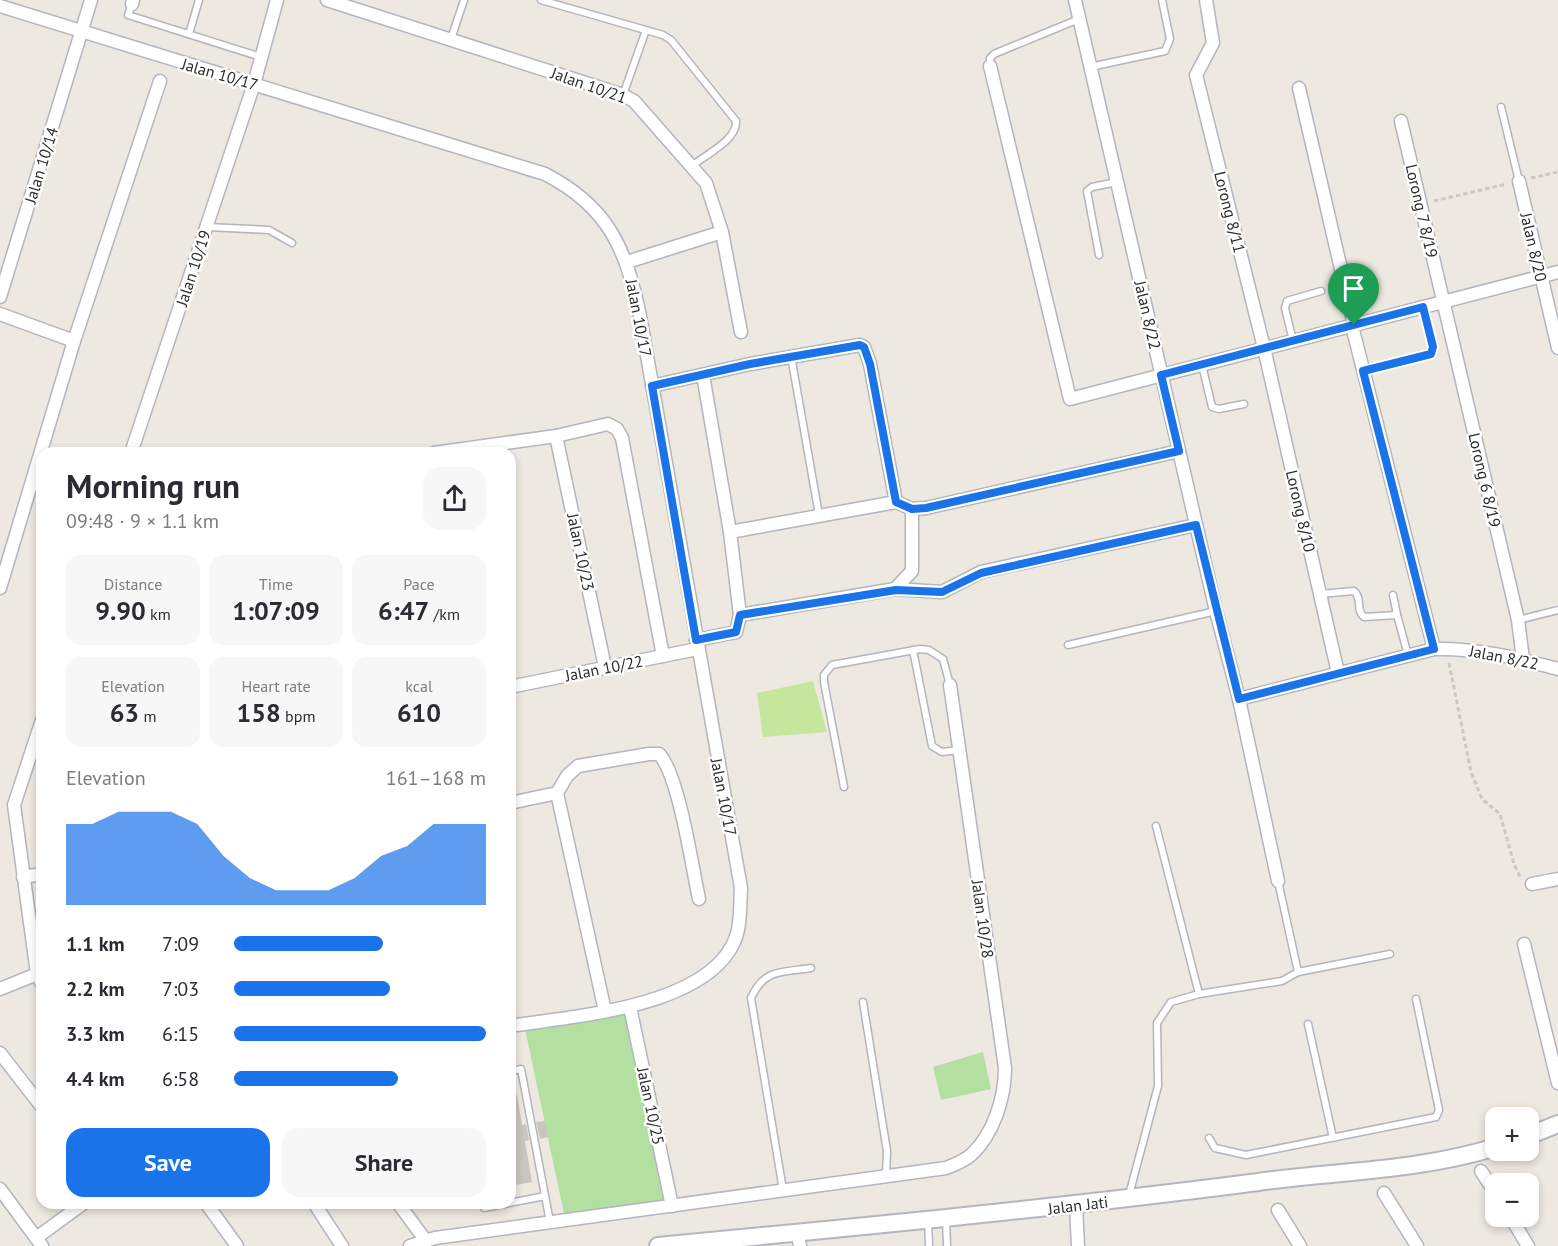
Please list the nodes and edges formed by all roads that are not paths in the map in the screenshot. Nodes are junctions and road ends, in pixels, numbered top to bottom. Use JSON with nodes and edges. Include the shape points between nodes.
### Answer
{"nodes":[{"id":1,"x":91,"y":0,"type":"edge"},
{"id":2,"x":199,"y":0,"type":"edge"},
{"id":3,"x":276,"y":0,"type":"edge"},
{"id":4,"x":327,"y":0,"type":"edge"},
{"id":5,"x":464,"y":0,"type":"edge"},
{"id":6,"x":541,"y":0,"type":"edge"},
{"id":7,"x":1075,"y":0,"type":"edge"},
{"id":8,"x":1162,"y":0,"type":"edge"},
{"id":9,"x":1206,"y":0,"type":"edge"},
{"id":10,"x":132,"y":2,"type":"edge"},
{"id":11,"x":0,"y":6,"type":"edge"},
{"id":12,"x":1079,"y":19,"type":"junction"},
{"id":13,"x":646,"y":30,"type":"junction"},
{"id":14,"x":81,"y":33,"type":"junction"},
{"id":15,"x":189,"y":34,"type":"junction"},
{"id":16,"x":451,"y":40,"type":"junction"},
{"id":17,"x":261,"y":57,"type":"junction"},
{"id":18,"x":990,"y":66,"type":"joint"},
{"id":19,"x":1090,"y":67,"type":"junction"},
{"id":20,"x":160,"y":81,"type":"dead end"},
{"id":21,"x":254,"y":84,"type":"junction"},
{"id":22,"x":1299,"y":88,"type":"dead end"},
{"id":23,"x":623,"y":95,"type":"junction"},
{"id":24,"x":1501,"y":107,"type":"dead end"},
{"id":25,"x":1401,"y":121,"type":"dead end"},
{"id":26,"x":693,"y":165,"type":"junction"},
{"id":27,"x":1519,"y":181,"type":"joint"},
{"id":28,"x":1117,"y":182,"type":"junction"},
{"id":29,"x":207,"y":227,"type":"junction"},
{"id":30,"x":722,"y":232,"type":"junction"},
{"id":31,"x":292,"y":243,"type":"dead end"},
{"id":32,"x":1099,"y":255,"type":"dead end"},
{"id":33,"x":627,"y":262,"type":"junction"},
{"id":34,"x":1558,"y":272,"type":"edge"},
{"id":35,"x":1540,"y":277,"type":"junction"},
{"id":36,"x":1321,"y":291,"type":"dead end"},
{"id":37,"x":0,"y":297,"type":"edge"},
{"id":38,"x":1443,"y":302,"type":"junction"},
{"id":39,"x":1423,"y":307,"type":"junction"},
{"id":40,"x":0,"y":314,"type":"edge"},
{"id":41,"x":1353,"y":325,"type":"junction"},
{"id":42,"x":741,"y":332,"type":"dead end"},
{"id":43,"x":74,"y":341,"type":"junction"},
{"id":44,"x":1293,"y":341,"type":"junction"},
{"id":45,"x":1264,"y":348,"type":"junction"},
{"id":46,"x":1558,"y":348,"type":"edge"},
{"id":47,"x":791,"y":356,"type":"junction"},
{"id":48,"x":1202,"y":364,"type":"junction"},
{"id":49,"x":1363,"y":371,"type":"junction"},
{"id":50,"x":703,"y":375,"type":"junction"},
{"id":51,"x":1161,"y":375,"type":"junction"},
{"id":52,"x":652,"y":386,"type":"junction"},
{"id":53,"x":1244,"y":404,"type":"dead end"},
{"id":54,"x":556,"y":436,"type":"junction"},
{"id":55,"x":42,"y":447,"type":"edge"},
{"id":56,"x":133,"y":447,"type":"edge"},
{"id":57,"x":477,"y":447,"type":"edge"},
{"id":58,"x":1179,"y":451,"type":"junction"},
{"id":59,"x":36,"y":468,"type":"edge"},
{"id":60,"x":896,"y":502,"type":"junction"},
{"id":61,"x":912,"y":509,"type":"junction"},
{"id":62,"x":819,"y":515,"type":"junction"},
{"id":63,"x":1196,"y":525,"type":"junction"},
{"id":64,"x":730,"y":532,"type":"junction"},
{"id":65,"x":0,"y":588,"type":"edge"},
{"id":66,"x":896,"y":590,"type":"junction"},
{"id":67,"x":1320,"y":594,"type":"junction"},
{"id":68,"x":1393,"y":595,"type":"dead end"},
{"id":69,"x":1558,"y":610,"type":"edge"},
{"id":70,"x":1216,"y":611,"type":"junction"},
{"id":71,"x":740,"y":615,"type":"junction"},
{"id":72,"x":1397,"y":615,"type":"junction"},
{"id":73,"x":1518,"y":620,"type":"junction"},
{"id":74,"x":696,"y":644,"type":"junction"},
{"id":75,"x":1068,"y":645,"type":"dead end"},
{"id":76,"x":1434,"y":649,"type":"junction"},
{"id":77,"x":913,"y":650,"type":"junction"},
{"id":78,"x":1408,"y":655,"type":"junction"},
{"id":79,"x":663,"y":656,"type":"junction"},
{"id":80,"x":1523,"y":659,"type":"junction"},
{"id":81,"x":605,"y":667,"type":"junction"},
{"id":82,"x":1558,"y":669,"type":"edge"},
{"id":83,"x":1338,"y":673,"type":"junction"},
{"id":84,"x":950,"y":685,"type":"joint"},
{"id":85,"x":516,"y":686,"type":"edge"},
{"id":86,"x":1239,"y":699,"type":"junction"},
{"id":87,"x":36,"y":738,"type":"edge"},
{"id":88,"x":959,"y":750,"type":"junction"},
{"id":89,"x":844,"y":787,"type":"dead end"},
{"id":90,"x":557,"y":793,"type":"junction"},
{"id":91,"x":516,"y":802,"type":"edge"},
{"id":92,"x":1156,"y":826,"type":"dead end"},
{"id":93,"x":36,"y":875,"type":"edge"},
{"id":94,"x":23,"y":877,"type":"junction"},
{"id":95,"x":1558,"y":879,"type":"edge"},
{"id":96,"x":1278,"y":881,"type":"joint"},
{"id":97,"x":1532,"y":884,"type":"road end"},
{"id":98,"x":699,"y":899,"type":"dead end"},
{"id":99,"x":1524,"y":944,"type":"dead end"},
{"id":100,"x":1390,"y":954,"type":"dead end"},
{"id":101,"x":36,"y":960,"type":"edge"},
{"id":102,"x":811,"y":968,"type":"dead end"},
{"id":103,"x":1298,"y":972,"type":"junction"},
{"id":104,"x":36,"y":980,"type":"edge"},
{"id":105,"x":0,"y":989,"type":"edge"},
{"id":106,"x":1199,"y":994,"type":"junction"},
{"id":107,"x":1416,"y":999,"type":"dead end"},
{"id":108,"x":863,"y":1002,"type":"dead end"},
{"id":109,"x":630,"y":1007,"type":"junction"},
{"id":110,"x":605,"y":1011,"type":"junction"},
{"id":111,"x":1308,"y":1024,"type":"dead end"},
{"id":112,"x":516,"y":1025,"type":"edge"},
{"id":113,"x":0,"y":1053,"type":"edge"},
{"id":114,"x":516,"y":1070,"type":"edge"},
{"id":115,"x":1558,"y":1083,"type":"edge"},
{"id":116,"x":36,"y":1099,"type":"edge"},
{"id":117,"x":1558,"y":1124,"type":"edge"},
{"id":118,"x":1539,"y":1132,"type":"edge"},
{"id":119,"x":1209,"y":1138,"type":"dead end"},
{"id":120,"x":1333,"y":1138,"type":"junction"},
{"id":121,"x":1485,"y":1151,"type":"edge"},
{"id":122,"x":1481,"y":1171,"type":"dead end"},
{"id":123,"x":886,"y":1176,"type":"junction"},
{"id":124,"x":1485,"y":1177,"type":"edge"},
{"id":125,"x":0,"y":1189,"type":"edge"},
{"id":126,"x":783,"y":1190,"type":"junction"},
{"id":127,"x":1384,"y":1193,"type":"dead end"},
{"id":128,"x":545,"y":1196,"type":"junction"},
{"id":129,"x":1128,"y":1198,"type":"junction"},
{"id":130,"x":516,"y":1202,"type":"edge"},
{"id":131,"x":672,"y":1206,"type":"junction"},
{"id":132,"x":1076,"y":1206,"type":"junction"},
{"id":133,"x":77,"y":1209,"type":"edge"},
{"id":134,"x":210,"y":1209,"type":"edge"},
{"id":135,"x":318,"y":1209,"type":"edge"},
{"id":136,"x":402,"y":1209,"type":"edge"},
{"id":137,"x":1278,"y":1210,"type":"dead end"},
{"id":138,"x":946,"y":1218,"type":"junction"},
{"id":139,"x":928,"y":1220,"type":"junction"},
{"id":140,"x":550,"y":1222,"type":"junction"},
{"id":141,"x":1517,"y":1227,"type":"edge"},
{"id":142,"x":799,"y":1239,"type":"edge"},
{"id":143,"x":426,"y":1241,"type":"junction"},
{"id":144,"x":39,"y":1242,"type":"edge"},
{"id":145,"x":237,"y":1246,"type":"edge"},
{"id":146,"x":342,"y":1246,"type":"edge"},
{"id":147,"x":410,"y":1246,"type":"edge"},
{"id":148,"x":658,"y":1246,"type":"edge"},
{"id":149,"x":929,"y":1246,"type":"edge"},
{"id":150,"x":947,"y":1246,"type":"edge"},
{"id":151,"x":1078,"y":1246,"type":"edge"},
{"id":152,"x":1300,"y":1246,"type":"edge"},
{"id":153,"x":1416,"y":1246,"type":"edge"},
{"id":154,"x":1528,"y":1246,"type":"edge"}],
"edges":[{"from":1,"to":14,"type":"street","name":"Jalan 10/14"},
{"from":2,"to":15,"type":"lane"},
{"from":3,"to":17,"type":"street","name":"Jalan 10/19"},
{"from":4,"to":16,"type":"street","name":"Jalan 10/21"},
{"from":5,"to":16,"type":"lane"},
{"from":6,"to":13,"type":"lane"},
{"from":7,"to":12,"type":"street","name":"Jalan 8/22"},
{"from":8,"to":19,"type":"lane","via":[[1170,39],[1165,51]]},
{"from":9,"to":45,"type":"street","name":"Lorong 8/11","via":[[1213,43],[1196,75]]},
{"from":10,"to":15,"type":"lane","via":[[129,15]]},
{"from":11,"to":14,"type":"street","name":"Jalan 10/17"},
{"from":12,"to":18,"type":"lane","via":[[994,54]]},
{"from":12,"to":19,"type":"street","name":"Jalan 8/22"},
{"from":13,"to":23,"type":"lane"},
{"from":13,"to":26,"type":"lane","via":[[671,40],[736,121],[730,137]]},
{"from":14,"to":21,"type":"street","name":"Jalan 10/17"},
{"from":14,"to":37,"type":"street","name":"Jalan 10/14"},
{"from":15,"to":17,"type":"lane"},
{"from":16,"to":23,"type":"street","name":"Jalan 10/21"},
{"from":17,"to":21,"type":"street","name":"Jalan 10/19"},
{"from":18,"to":51,"type":"street","via":[[1070,399]]},
{"from":19,"to":28,"type":"street","name":"Jalan 8/22"},
{"from":20,"to":43,"type":"street"},
{"from":21,"to":29,"type":"street","name":"Jalan 10/19"},
{"from":21,"to":33,"type":"street","name":"Jalan 10/17","via":[[545,174],[576,191],[600,214]]},
{"from":22,"to":41,"type":"street"},
{"from":23,"to":26,"type":"street","name":"Jalan 10/21","via":[[634,101]]},
{"from":24,"to":27,"type":"lane"},
{"from":25,"to":38,"type":"street","name":"Lorong 7 8/19"},
{"from":26,"to":30,"type":"street","name":"Jalan 10/21","via":[[706,183]]},
{"from":27,"to":35,"type":"street","name":"Jalan 8/20"},
{"from":28,"to":32,"type":"lane","via":[[1087,191]]},
{"from":28,"to":51,"type":"street","name":"Jalan 8/22"},
{"from":29,"to":31,"type":"lane","via":[[269,230]]},
{"from":29,"to":56,"type":"street","name":"Jalan 10/19"},
{"from":30,"to":33,"type":"street"},
{"from":30,"to":42,"type":"street","name":"Jalan 10/21"},
{"from":33,"to":52,"type":"street","name":"Jalan 10/17"},
{"from":34,"to":35,"type":"street"},
{"from":35,"to":38,"type":"street"},
{"from":35,"to":46,"type":"street","name":"Jalan 8/20"},
{"from":36,"to":44,"type":"lane","via":[[1290,299],[1285,304]]},
{"from":38,"to":39,"type":"street"},
{"from":38,"to":73,"type":"street","name":"Lorong 6 8/19"},
{"from":39,"to":41,"type":"street"},
{"from":39,"to":49,"type":"lane","via":[[1433,347],[1431,354]]},
{"from":40,"to":43,"type":"street"},
{"from":41,"to":44,"type":"street"},
{"from":41,"to":49,"type":"street"},
{"from":43,"to":55,"type":"street"},
{"from":44,"to":45,"type":"street"},
{"from":45,"to":48,"type":"street"},
{"from":45,"to":67,"type":"street","name":"Lorong 8/10"},
{"from":47,"to":50,"type":"street"},
{"from":47,"to":60,"type":"street","via":[[854,345],[864,347]]},
{"from":47,"to":62,"type":"lane"},
{"from":48,"to":51,"type":"street"},
{"from":48,"to":53,"type":"lane","via":[[1212,407],[1219,410]]},
{"from":49,"to":76,"type":"street"},
{"from":50,"to":52,"type":"street"},
{"from":50,"to":64,"type":"street"},
{"from":51,"to":58,"type":"street","name":"Jalan 8/22"},
{"from":52,"to":74,"type":"street","name":"Jalan 10/17"},
{"from":54,"to":57,"type":"street"},
{"from":54,"to":79,"type":"street","via":[[608,424],[622,438]]},
{"from":54,"to":81,"type":"street","name":"Jalan 10/23"},
{"from":58,"to":61,"type":"street"},
{"from":58,"to":63,"type":"street","name":"Jalan 8/22"},
{"from":59,"to":65,"type":"street"},
{"from":60,"to":61,"type":"street"},
{"from":60,"to":62,"type":"street"},
{"from":61,"to":66,"type":"street","via":[[912,571]]},
{"from":62,"to":64,"type":"street"},
{"from":63,"to":66,"type":"street","via":[[981,573],[942,592]]},
{"from":63,"to":70,"type":"street","name":"Jalan 8/22"},
{"from":64,"to":71,"type":"street"},
{"from":66,"to":71,"type":"street"},
{"from":67,"to":72,"type":"lane","via":[[1354,591],[1364,617]]},
{"from":67,"to":83,"type":"street","name":"Lorong 8/10"},
{"from":68,"to":72,"type":"lane"},
{"from":69,"to":73,"type":"lane"},
{"from":70,"to":75,"type":"lane"},
{"from":70,"to":86,"type":"street","name":"Jalan 8/22"},
{"from":71,"to":74,"type":"street","via":[[736,632]]},
{"from":72,"to":78,"type":"lane"},
{"from":73,"to":80,"type":"street","name":"Lorong 6 8/19"},
{"from":74,"to":79,"type":"street","name":"Jalan 10/22"},
{"from":74,"to":109,"type":"street","name":"Jalan 10/17","via":[[741,888],[737,934],[716,969],[683,989]]},
{"from":76,"to":78,"type":"street","name":"Jalan 8/22"},
{"from":76,"to":80,"type":"street","name":"Jalan 8/22","via":[[1462,649]]},
{"from":77,"to":84,"type":"lane","via":[[926,649],[940,656]]},
{"from":77,"to":88,"type":"lane","via":[[932,746],[942,752]]},
{"from":77,"to":89,"type":"lane","via":[[838,663],[827,669],[824,682]]},
{"from":78,"to":83,"type":"street","name":"Jalan 8/22"},
{"from":79,"to":81,"type":"street","name":"Jalan 10/22"},
{"from":80,"to":82,"type":"street","name":"Jalan 8/22"},
{"from":81,"to":85,"type":"street","name":"Jalan 10/22"},
{"from":83,"to":86,"type":"street","name":"Jalan 8/22"},
{"from":84,"to":88,"type":"street","name":"Jalan 10/28"},
{"from":86,"to":96,"type":"street","name":"Jalan 8/22"},
{"from":87,"to":94,"type":"street","via":[[14,805]]},
{"from":88,"to":123,"type":"street","name":"Jalan 10/28","via":[[1005,1086],[1000,1103],[970,1156],[946,1168]]},
{"from":90,"to":91,"type":"street"},
{"from":90,"to":98,"type":"street","via":[[578,766],[659,754],[674,786]]},
{"from":90,"to":110,"type":"street"},
{"from":92,"to":106,"type":"lane"},
{"from":93,"to":94,"type":"street"},
{"from":94,"to":101,"type":"street"},
{"from":95,"to":97,"type":"street"},
{"from":96,"to":103,"type":"lane"},
{"from":99,"to":115,"type":"street"},
{"from":100,"to":103,"type":"lane"},
{"from":102,"to":126,"type":"lane","via":[[763,978],[751,1002]]},
{"from":103,"to":106,"type":"lane","via":[[1282,981]]},
{"from":104,"to":105,"type":"street"},
{"from":106,"to":129,"type":"lane","via":[[1171,1002],[1157,1023],[1158,1086]]},
{"from":107,"to":120,"type":"lane","via":[[1438,1113],[1433,1118]]},
{"from":108,"to":123,"type":"lane","via":[[887,1151]]},
{"from":109,"to":110,"type":"street","name":"Jalan 10/17"},
{"from":109,"to":131,"type":"street","name":"Jalan 10/25"},
{"from":110,"to":112,"type":"street","name":"Jalan 10/17"},
{"from":111,"to":120,"type":"lane"},
{"from":113,"to":116,"type":"street"},
{"from":114,"to":128,"type":"lane","via":[[521,1069]]},
{"from":117,"to":118,"type":"street"},
{"from":119,"to":120,"type":"lane","via":[[1215,1148],[1246,1155]]},
{"from":121,"to":129,"type":"street","name":"Jalan Jati","via":[[1371,1170]]},
{"from":122,"to":124,"type":"street"},
{"from":123,"to":126,"type":"street"},
{"from":125,"to":144,"type":"street"},
{"from":126,"to":131,"type":"street"},
{"from":127,"to":153,"type":"street"},
{"from":128,"to":130,"type":"lane"},
{"from":128,"to":140,"type":"lane"},
{"from":129,"to":132,"type":"street","name":"Jalan Jati"},
{"from":131,"to":140,"type":"street"},
{"from":132,"to":138,"type":"street","name":"Jalan Jati"},
{"from":132,"to":151,"type":"street"},
{"from":133,"to":144,"type":"street"},
{"from":134,"to":145,"type":"street"},
{"from":135,"to":146,"type":"street"},
{"from":136,"to":143,"type":"street"},
{"from":137,"to":152,"type":"street"},
{"from":138,"to":139,"type":"street","name":"Jalan Jati"},
{"from":138,"to":150,"type":"lane"},
{"from":139,"to":142,"type":"street","name":"Jalan Jati"},
{"from":139,"to":149,"type":"lane"},
{"from":140,"to":143,"type":"street"},
{"from":141,"to":154,"type":"street"},
{"from":142,"to":148,"type":"street","name":"Jalan Jati"},
{"from":143,"to":147,"type":"street"}]}
